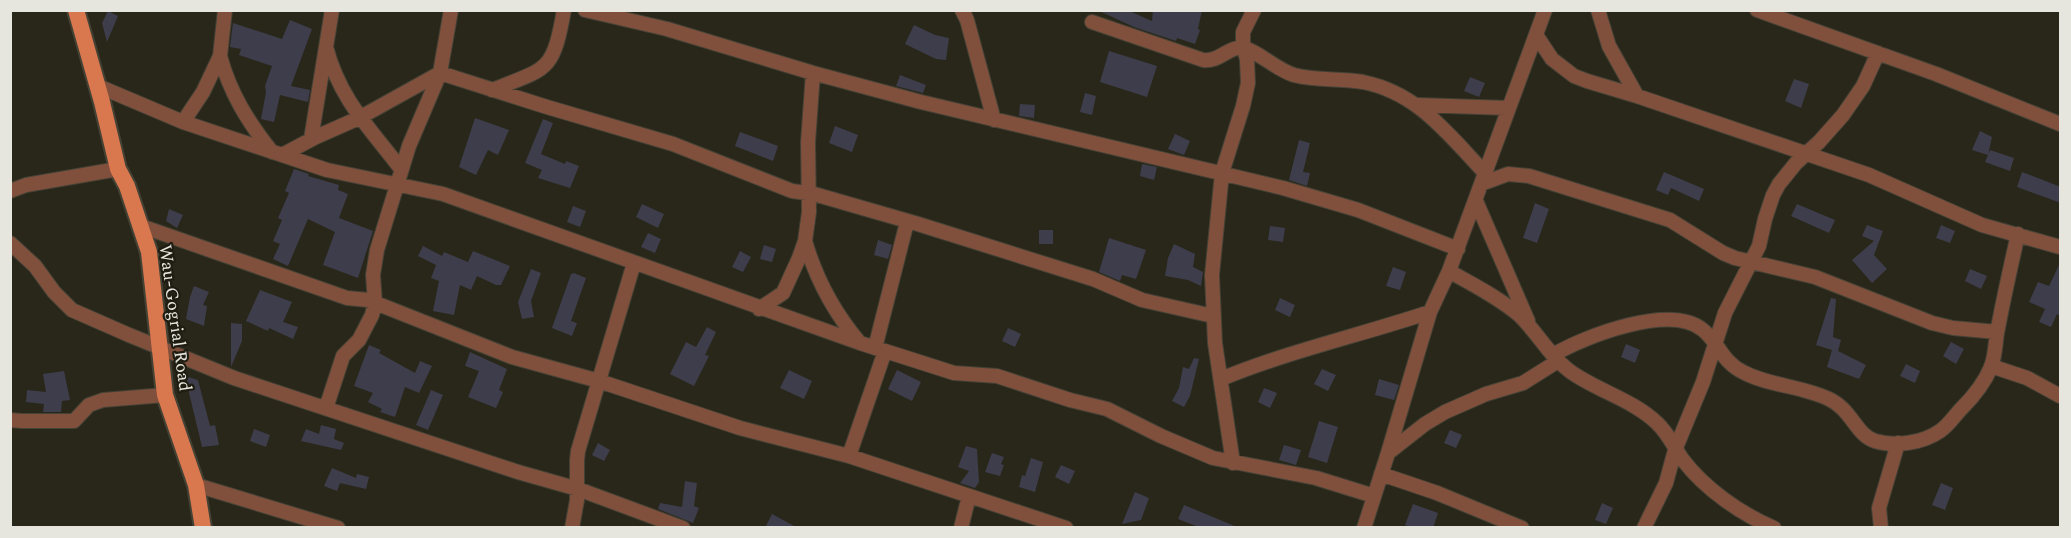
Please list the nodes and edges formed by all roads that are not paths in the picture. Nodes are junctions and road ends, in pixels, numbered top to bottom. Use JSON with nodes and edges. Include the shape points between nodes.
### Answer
{"nodes":[{"id":1,"x":76,"y":10,"type":"edge"},
{"id":2,"x":225,"y":10,"type":"edge"},
{"id":3,"x":332,"y":10,"type":"edge"},
{"id":4,"x":451,"y":10,"type":"edge"},
{"id":5,"x":564,"y":10,"type":"edge"},
{"id":6,"x":585,"y":10,"type":"edge"},
{"id":7,"x":962,"y":10,"type":"edge"},
{"id":8,"x":1254,"y":10,"type":"edge"},
{"id":9,"x":1545,"y":10,"type":"edge"},
{"id":10,"x":1598,"y":10,"type":"edge"},
{"id":11,"x":1757,"y":10,"type":"edge"},
{"id":12,"x":1092,"y":22,"type":"dead end"},
{"id":13,"x":1536,"y":35,"type":"junction"},
{"id":14,"x":326,"y":47,"type":"junction"},
{"id":15,"x":1245,"y":48,"type":"junction"},
{"id":16,"x":1878,"y":53,"type":"junction"},
{"id":17,"x":220,"y":56,"type":"junction"},
{"id":18,"x":813,"y":73,"type":"junction"},
{"id":19,"x":440,"y":74,"type":"junction"},
{"id":20,"x":98,"y":86,"type":"junction"},
{"id":21,"x":492,"y":90,"type":"junction"},
{"id":22,"x":1637,"y":96,"type":"junction"},
{"id":23,"x":1418,"y":105,"type":"junction"},
{"id":24,"x":1509,"y":108,"type":"junction"},
{"id":25,"x":359,"y":118,"type":"junction"},
{"id":26,"x":994,"y":120,"type":"junction"},
{"id":27,"x":183,"y":122,"type":"junction"},
{"id":28,"x":2061,"y":124,"type":"edge"},
{"id":29,"x":311,"y":139,"type":"junction"},
{"id":30,"x":277,"y":153,"type":"junction"},
{"id":31,"x":1806,"y":154,"type":"junction"},
{"id":32,"x":118,"y":169,"type":"junction"},
{"id":33,"x":401,"y":169,"type":"junction"},
{"id":34,"x":1222,"y":173,"type":"junction"},
{"id":35,"x":1483,"y":179,"type":"junction"},
{"id":36,"x":397,"y":184,"type":"junction"},
{"id":37,"x":10,"y":191,"type":"edge"},
{"id":38,"x":809,"y":193,"type":"junction"},
{"id":39,"x":1476,"y":201,"type":"junction"},
{"id":40,"x":907,"y":222,"type":"junction"},
{"id":41,"x":141,"y":226,"type":"junction"},
{"id":42,"x":2018,"y":234,"type":"junction"},
{"id":43,"x":805,"y":242,"type":"junction"},
{"id":44,"x":10,"y":243,"type":"edge"},
{"id":45,"x":2061,"y":247,"type":"edge"},
{"id":46,"x":1458,"y":249,"type":"junction"},
{"id":47,"x":1753,"y":261,"type":"junction"},
{"id":48,"x":634,"y":263,"type":"junction"},
{"id":49,"x":1449,"y":271,"type":"junction"},
{"id":50,"x":375,"y":303,"type":"junction"},
{"id":51,"x":759,"y":309,"type":"junction"},
{"id":52,"x":1430,"y":312,"type":"junction"},
{"id":53,"x":1213,"y":316,"type":"junction"},
{"id":54,"x":1532,"y":328,"type":"junction"},
{"id":55,"x":1997,"y":332,"type":"junction"},
{"id":56,"x":860,"y":343,"type":"junction"},
{"id":57,"x":1714,"y":345,"type":"junction"},
{"id":58,"x":161,"y":348,"type":"junction"},
{"id":59,"x":880,"y":350,"type":"junction"},
{"id":60,"x":1555,"y":358,"type":"junction"},
{"id":61,"x":1991,"y":366,"type":"junction"},
{"id":62,"x":1221,"y":379,"type":"junction"},
{"id":63,"x":599,"y":381,"type":"junction"},
{"id":64,"x":165,"y":395,"type":"junction"},
{"id":65,"x":2061,"y":396,"type":"edge"},
{"id":66,"x":326,"y":408,"type":"junction"},
{"id":67,"x":10,"y":420,"type":"edge"},
{"id":68,"x":1898,"y":443,"type":"junction"},
{"id":69,"x":1675,"y":450,"type":"junction"},
{"id":70,"x":1388,"y":453,"type":"junction"},
{"id":71,"x":849,"y":456,"type":"junction"},
{"id":72,"x":1233,"y":463,"type":"junction"},
{"id":73,"x":1381,"y":474,"type":"junction"},
{"id":74,"x":195,"y":485,"type":"junction"},
{"id":75,"x":578,"y":489,"type":"junction"},
{"id":76,"x":969,"y":496,"type":"junction"},
{"id":77,"x":1374,"y":496,"type":"junction"},
{"id":78,"x":203,"y":528,"type":"edge"},
{"id":79,"x":338,"y":528,"type":"edge"},
{"id":80,"x":572,"y":528,"type":"edge"},
{"id":81,"x":683,"y":528,"type":"edge"},
{"id":82,"x":961,"y":528,"type":"edge"},
{"id":83,"x":1066,"y":528,"type":"edge"},
{"id":84,"x":1364,"y":528,"type":"edge"},
{"id":85,"x":1522,"y":528,"type":"edge"},
{"id":86,"x":1644,"y":528,"type":"edge"},
{"id":87,"x":1774,"y":528,"type":"edge"},
{"id":88,"x":1881,"y":528,"type":"edge"}],
"edges":[{"from":1,"to":20,"type":"main road","name":"Wau-Gogrial Road"},
{"from":2,"to":17,"type":"street"},
{"from":3,"to":14,"type":"street"},
{"from":4,"to":19,"type":"street"},
{"from":5,"to":21,"type":"street","via":[[556,48],[546,65]]},
{"from":6,"to":18,"type":"street","via":[[667,29]]},
{"from":7,"to":26,"type":"street"},
{"from":8,"to":15,"type":"street","via":[[1243,32]]},
{"from":9,"to":13,"type":"street"},
{"from":10,"to":22,"type":"street","via":[[1609,46]]},
{"from":11,"to":16,"type":"street"},
{"from":12,"to":15,"type":"street","via":[[1203,60],[1215,60],[1234,48]]},
{"from":13,"to":22,"type":"street","via":[[1552,58],[1574,76]]},
{"from":13,"to":24,"type":"street"},
{"from":14,"to":25,"type":"street","via":[[337,81]]},
{"from":14,"to":29,"type":"street"},
{"from":15,"to":23,"type":"street","via":[[1284,71],[1312,79],[1375,85]]},
{"from":15,"to":34,"type":"street","via":[[1246,95]]},
{"from":16,"to":28,"type":"street"},
{"from":16,"to":31,"type":"street","via":[[1854,101]]},
{"from":17,"to":27,"type":"street"},
{"from":17,"to":30,"type":"street","via":[[237,102],[253,128]]},
{"from":18,"to":26,"type":"street"},
{"from":18,"to":38,"type":"street"},
{"from":19,"to":21,"type":"street"},
{"from":19,"to":25,"type":"street"},
{"from":19,"to":33,"type":"street"},
{"from":20,"to":27,"type":"street"},
{"from":20,"to":32,"type":"main road","name":"Wau-Gogrial Road"},
{"from":21,"to":38,"type":"street","via":[[663,140],[792,191]]},
{"from":22,"to":31,"type":"street"},
{"from":23,"to":24,"type":"street"},
{"from":23,"to":35,"type":"street"},
{"from":24,"to":35,"type":"street"},
{"from":25,"to":29,"type":"street"},
{"from":25,"to":33,"type":"street"},
{"from":26,"to":34,"type":"street"},
{"from":27,"to":30,"type":"street"},
{"from":29,"to":30,"type":"street"},
{"from":30,"to":36,"type":"street","via":[[346,176]]},
{"from":31,"to":42,"type":"street","via":[[1887,182],[1982,225]]},
{"from":31,"to":47,"type":"street","via":[[1773,195]]},
{"from":32,"to":37,"type":"street"},
{"from":32,"to":41,"type":"main road","name":"Wau-Gogrial Road"},
{"from":33,"to":36,"type":"street"},
{"from":34,"to":46,"type":"street","via":[[1321,198]]},
{"from":34,"to":53,"type":"street","via":[[1213,253]]},
{"from":35,"to":39,"type":"street"},
{"from":35,"to":47,"type":"street","via":[[1508,174],[1529,176],[1655,214],[1723,253]]},
{"from":36,"to":48,"type":"street","via":[[443,194]]},
{"from":36,"to":50,"type":"street","via":[[377,250],[373,275]]},
{"from":38,"to":40,"type":"street"},
{"from":38,"to":43,"type":"street"},
{"from":39,"to":46,"type":"street"},
{"from":39,"to":54,"type":"street"},
{"from":40,"to":53,"type":"street","via":[[1093,279],[1142,300]]},
{"from":40,"to":59,"type":"street"},
{"from":41,"to":50,"type":"street","via":[[346,298]]},
{"from":41,"to":58,"type":"main road","name":"Wau-Gogrial Road","via":[[149,252]]},
{"from":42,"to":45,"type":"street"},
{"from":42,"to":55,"type":"street"},
{"from":43,"to":51,"type":"street","via":[[783,293]]},
{"from":43,"to":56,"type":"street","via":[[828,299]]},
{"from":44,"to":58,"type":"street","via":[[72,310]]},
{"from":46,"to":49,"type":"street"},
{"from":47,"to":55,"type":"street","via":[[1815,277],[1932,323]]},
{"from":47,"to":57,"type":"street","via":[[1725,313]]},
{"from":48,"to":51,"type":"street"},
{"from":48,"to":63,"type":"street"},
{"from":49,"to":52,"type":"street"},
{"from":49,"to":54,"type":"street","via":[[1504,304]]},
{"from":50,"to":63,"type":"street","via":[[512,357]]},
{"from":50,"to":66,"type":"street","via":[[365,331],[343,356]]},
{"from":51,"to":56,"type":"street"},
{"from":52,"to":62,"type":"street","via":[[1254,365]]},
{"from":52,"to":70,"type":"street"},
{"from":53,"to":62,"type":"street"},
{"from":54,"to":60,"type":"street"},
{"from":55,"to":61,"type":"street"},
{"from":56,"to":59,"type":"street"},
{"from":57,"to":60,"type":"street","via":[[1703,330],[1688,322],[1653,321],[1601,332],[1568,346]]},
{"from":57,"to":68,"type":"street","via":[[1743,373],[1828,399],[1845,410],[1866,437]]},
{"from":57,"to":69,"type":"street"},
{"from":58,"to":64,"type":"main road","name":"Wau-Gogrial Road"},
{"from":58,"to":66,"type":"street","via":[[234,378]]},
{"from":59,"to":71,"type":"street"},
{"from":59,"to":72,"type":"street","via":[[954,373],[997,376],[1095,405],[1213,458]]},
{"from":60,"to":69,"type":"street","via":[[1572,373],[1651,418],[1666,432]]},
{"from":60,"to":70,"type":"street","via":[[1523,383],[1445,412]]},
{"from":61,"to":65,"type":"street","via":[[2027,378]]},
{"from":61,"to":68,"type":"street","via":[[1975,394],[1942,430]]},
{"from":62,"to":72,"type":"street"},
{"from":63,"to":71,"type":"street","via":[[740,428]]},
{"from":63,"to":75,"type":"street","via":[[578,451]]},
{"from":64,"to":67,"type":"street","via":[[103,400],[89,405],[74,421]]},
{"from":64,"to":74,"type":"main road","name":"Wau-Gogrial Road"},
{"from":66,"to":75,"type":"street"},
{"from":68,"to":88,"type":"street","via":[[1879,508]]},
{"from":69,"to":86,"type":"street","via":[[1662,494]]},
{"from":69,"to":87,"type":"street","via":[[1711,489]]},
{"from":70,"to":73,"type":"street"},
{"from":71,"to":76,"type":"street"},
{"from":72,"to":77,"type":"street","via":[[1316,478]]},
{"from":73,"to":77,"type":"street"},
{"from":73,"to":85,"type":"street"},
{"from":74,"to":78,"type":"main road","name":"Wau-Gogrial Road"},
{"from":74,"to":79,"type":"street"},
{"from":75,"to":80,"type":"street"},
{"from":75,"to":81,"type":"street"},
{"from":76,"to":82,"type":"street"},
{"from":76,"to":83,"type":"street"},
{"from":77,"to":84,"type":"street"}]}
